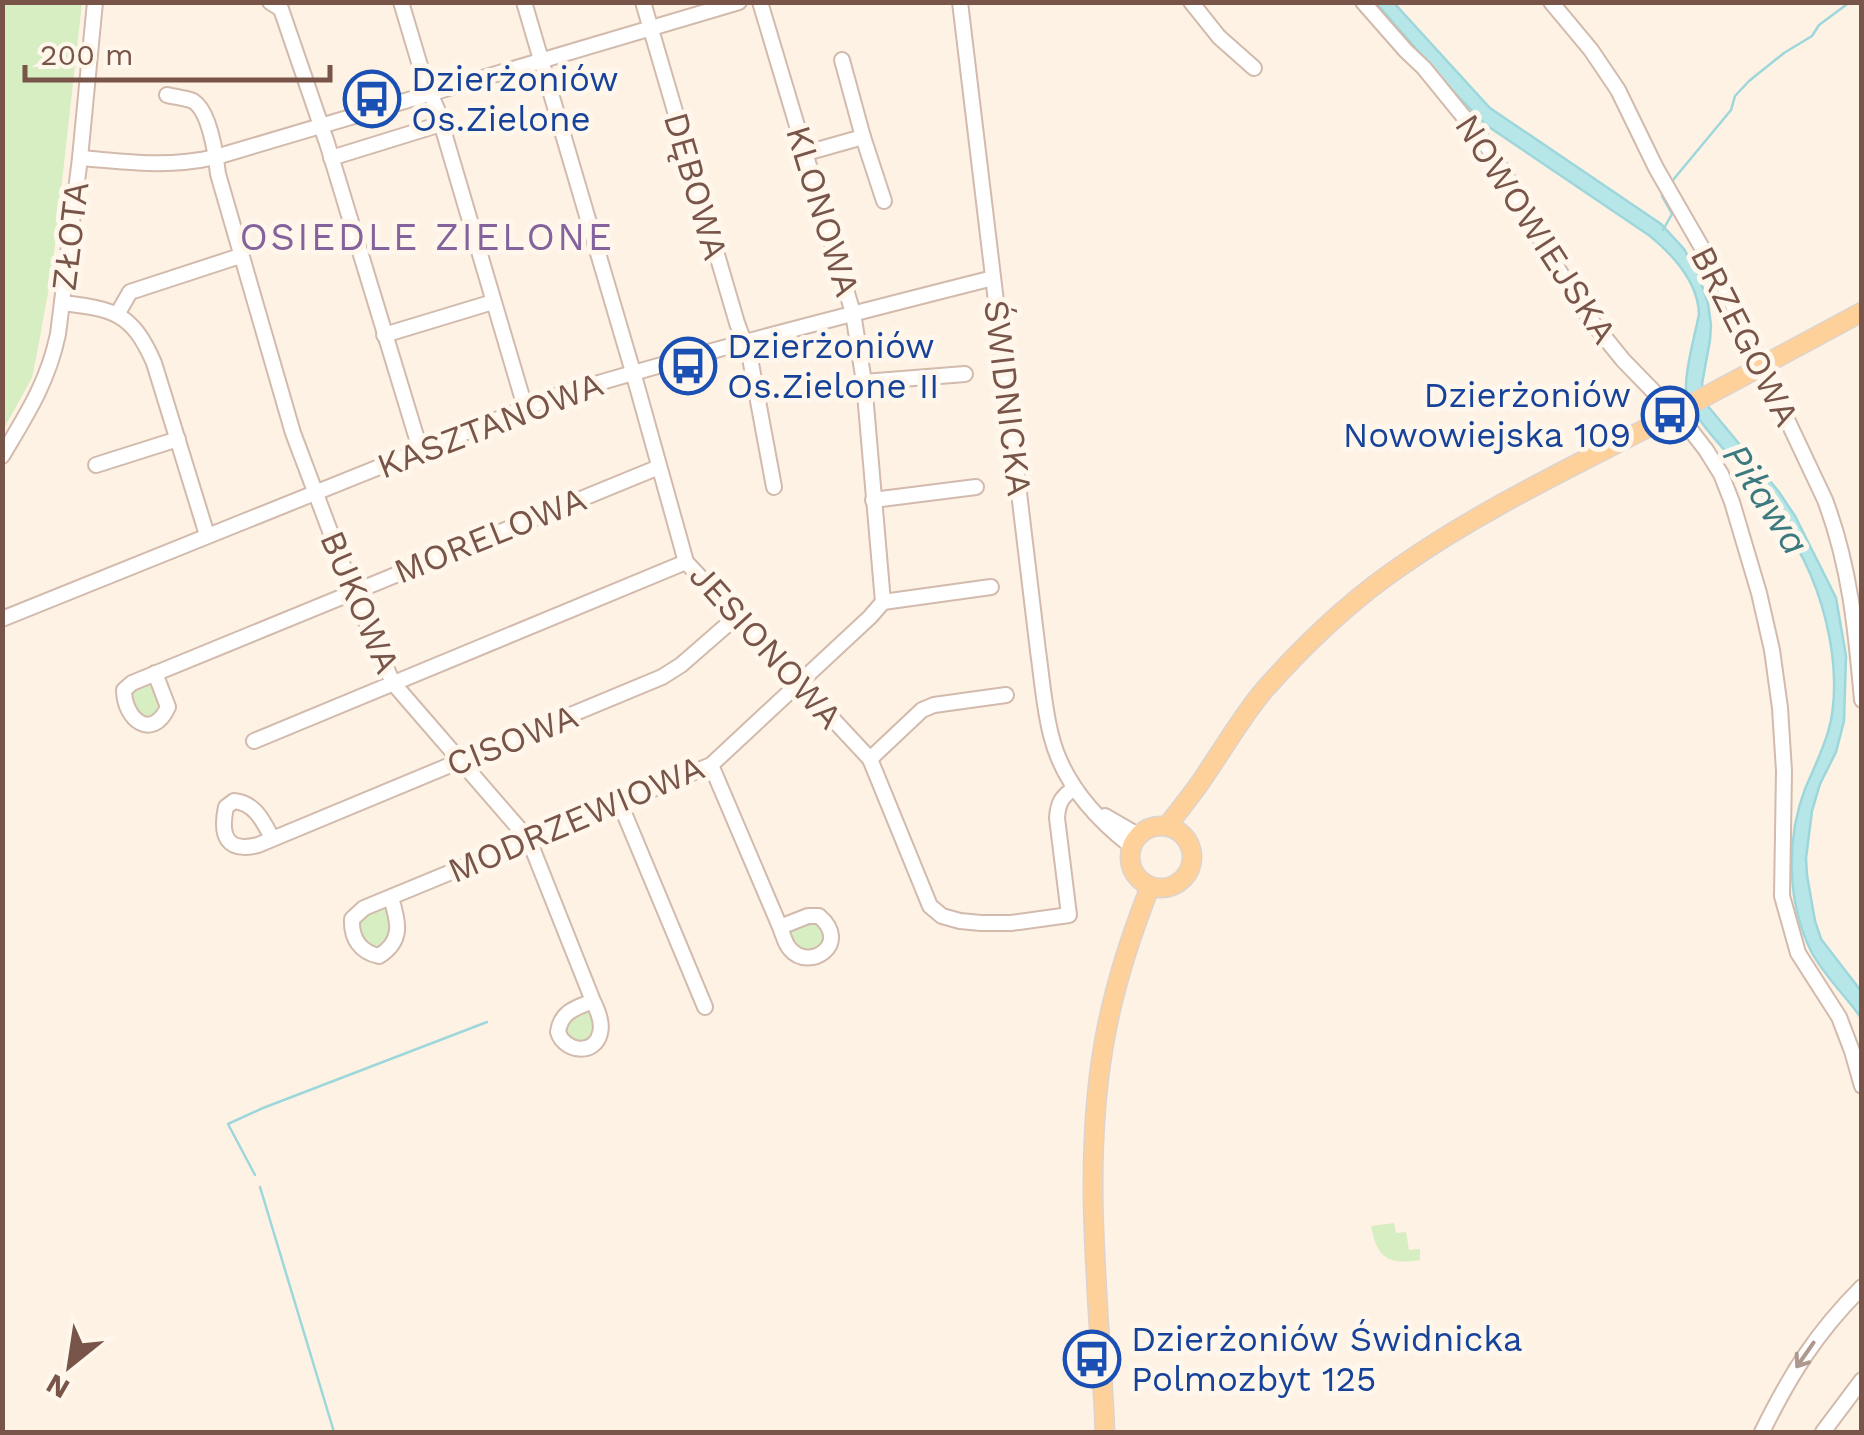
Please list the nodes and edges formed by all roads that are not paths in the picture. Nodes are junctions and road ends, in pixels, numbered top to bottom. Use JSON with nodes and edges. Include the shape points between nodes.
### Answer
{"nodes":[{"id":1,"x":95,"y":2,"type":"edge"},
{"id":2,"x":270,"y":2,"type":"edge"},
{"id":3,"x":401,"y":2,"type":"edge"},
{"id":4,"x":524,"y":2,"type":"edge"},
{"id":5,"x":643,"y":2,"type":"edge"},
{"id":6,"x":739,"y":2,"type":"edge"},
{"id":7,"x":760,"y":2,"type":"edge"},
{"id":8,"x":960,"y":2,"type":"edge"},
{"id":9,"x":1191,"y":2,"type":"edge"},
{"id":10,"x":1363,"y":2,"type":"edge"},
{"id":11,"x":1551,"y":2,"type":"edge"},
{"id":12,"x":650,"y":29,"type":"junction"},
{"id":13,"x":842,"y":60,"type":"dead end"},
{"id":14,"x":542,"y":61,"type":"junction"},
{"id":15,"x":1254,"y":68,"type":"dead end"},
{"id":16,"x":430,"y":94,"type":"junction"},
{"id":17,"x":167,"y":96,"type":"dead end"},
{"id":18,"x":441,"y":124,"type":"junction"},
{"id":19,"x":321,"y":126,"type":"junction"},
{"id":20,"x":863,"y":137,"type":"junction"},
{"id":21,"x":806,"y":154,"type":"junction"},
{"id":22,"x":216,"y":157,"type":"junction"},
{"id":23,"x":80,"y":158,"type":"junction"},
{"id":24,"x":332,"y":158,"type":"junction"},
{"id":25,"x":884,"y":201,"type":"dead end"},
{"id":26,"x":240,"y":256,"type":"junction"},
{"id":27,"x":993,"y":278,"type":"junction"},
{"id":28,"x":493,"y":302,"type":"junction"},
{"id":29,"x":62,"y":303,"type":"junction"},
{"id":30,"x":1862,"y":312,"type":"edge"},
{"id":31,"x":118,"y":313,"type":"junction"},
{"id":32,"x":854,"y":313,"type":"junction"},
{"id":33,"x":384,"y":335,"type":"junction"},
{"id":34,"x":745,"y":342,"type":"junction"},
{"id":35,"x":633,"y":372,"type":"junction"},
{"id":36,"x":965,"y":374,"type":"dead end"},
{"id":37,"x":864,"y":382,"type":"junction"},
{"id":38,"x":525,"y":406,"type":"junction"},
{"id":39,"x":178,"y":438,"type":"junction"},
{"id":40,"x":420,"y":450,"type":"junction"},
{"id":41,"x":2,"y":456,"type":"edge"},
{"id":42,"x":96,"y":466,"type":"dead end"},
{"id":43,"x":659,"y":467,"type":"junction"},
{"id":44,"x":774,"y":487,"type":"dead end"},
{"id":45,"x":976,"y":487,"type":"dead end"},
{"id":46,"x":313,"y":492,"type":"junction"},
{"id":47,"x":873,"y":500,"type":"junction"},
{"id":48,"x":207,"y":535,"type":"junction"},
{"id":49,"x":686,"y":562,"type":"junction"},
{"id":50,"x":992,"y":587,"type":"dead end"},
{"id":51,"x":353,"y":592,"type":"junction"},
{"id":52,"x":883,"y":602,"type":"junction"},
{"id":53,"x":736,"y":617,"type":"junction"},
{"id":54,"x":2,"y":619,"type":"edge"},
{"id":55,"x":155,"y":674,"type":"dead end"},
{"id":56,"x":393,"y":683,"type":"junction"},
{"id":57,"x":798,"y":683,"type":"junction"},
{"id":58,"x":1006,"y":695,"type":"dead end"},
{"id":59,"x":1862,"y":700,"type":"edge"},
{"id":60,"x":254,"y":741,"type":"dead end"},
{"id":61,"x":870,"y":759,"type":"junction"},
{"id":62,"x":460,"y":762,"type":"junction"},
{"id":63,"x":712,"y":764,"type":"junction"},
{"id":64,"x":1074,"y":788,"type":"junction"},
{"id":65,"x":619,"y":801,"type":"junction"},
{"id":66,"x":1174,"y":829,"type":"junction"},
{"id":67,"x":272,"y":838,"type":"dead end"},
{"id":68,"x":529,"y":840,"type":"junction"},
{"id":69,"x":1134,"y":841,"type":"junction"},
{"id":70,"x":1145,"y":884,"type":"junction"},
{"id":71,"x":391,"y":898,"type":"dead end"},
{"id":72,"x":780,"y":928,"type":"dead end"},
{"id":73,"x":594,"y":1001,"type":"dead end"},
{"id":74,"x":705,"y":1007,"type":"dead end"},
{"id":75,"x":1862,"y":1086,"type":"edge"},
{"id":76,"x":1862,"y":1287,"type":"edge"},
{"id":77,"x":1862,"y":1380,"type":"edge"},
{"id":78,"x":1106,"y":1432,"type":"edge"},
{"id":79,"x":1762,"y":1432,"type":"edge"},
{"id":80,"x":1823,"y":1432,"type":"edge"}],
"edges":[{"from":1,"to":23,"type":"street","name":"ZŁOTA"},
{"from":2,"to":19,"type":"street","via":[[281,9]]},
{"from":3,"to":16,"type":"street"},
{"from":4,"to":14,"type":"street","name":"JESIONOWA"},
{"from":5,"to":12,"type":"street","name":"DĘBOWA"},
{"from":6,"to":12,"type":"street"},
{"from":7,"to":21,"type":"street","name":"KLONOWA"},
{"from":8,"to":27,"type":"street","name":"ŚWIDNICKA"},
{"from":9,"to":15,"type":"street"},
{"from":10,"to":75,"type":"street","name":"NOWOWIEJSKA","via":[[1485,143],[1589,318],[1689,428],[1720,474],[1774,665],[1784,771],[1782,896],[1798,953],[1839,1017]]},
{"from":11,"to":59,"type":"street","name":"BRZEGOWA","via":[[1618,90],[1724,286],[1826,500],[1851,590]]},
{"from":12,"to":14,"type":"street"},
{"from":12,"to":34,"type":"street","name":"DĘBOWA"},
{"from":13,"to":20,"type":"street"},
{"from":14,"to":16,"type":"street"},
{"from":14,"to":35,"type":"street","name":"JESIONOWA"},
{"from":16,"to":18,"type":"street"},
{"from":16,"to":19,"type":"street"},
{"from":17,"to":22,"type":"street","name":"BUKOWA","via":[[200,108]]},
{"from":18,"to":24,"type":"street"},
{"from":18,"to":28,"type":"street"},
{"from":19,"to":22,"type":"street"},
{"from":19,"to":24,"type":"street"},
{"from":20,"to":21,"type":"street"},
{"from":20,"to":25,"type":"street"},
{"from":21,"to":32,"type":"street","name":"KLONOWA"},
{"from":22,"to":23,"type":"street","via":[[153,165]]},
{"from":22,"to":26,"type":"street","name":"BUKOWA"},
{"from":23,"to":29,"type":"street","name":"ZŁOTA"},
{"from":24,"to":33,"type":"street"},
{"from":26,"to":31,"type":"street","via":[[130,292]]},
{"from":26,"to":46,"type":"street","name":"BUKOWA"},
{"from":27,"to":32,"type":"street","name":"KASZTANOWA"},
{"from":27,"to":64,"type":"street","name":"ŚWIDNICKA","via":[[1048,719]]},
{"from":28,"to":33,"type":"street"},
{"from":28,"to":38,"type":"street"},
{"from":29,"to":31,"type":"street"},
{"from":29,"to":41,"type":"street","name":"ZŁOTA","via":[[48,374]]},
{"from":30,"to":66,"type":"main road","bridge":true,"via":[[1485,514],[1398,568],[1264,691]]},
{"from":31,"to":39,"type":"street","via":[[147,346]]},
{"from":32,"to":34,"type":"street","name":"KASZTANOWA"},
{"from":32,"to":37,"type":"street","name":"KLONOWA"},
{"from":33,"to":40,"type":"street"},
{"from":34,"to":35,"type":"street","name":"KASZTANOWA"},
{"from":34,"to":44,"type":"street","name":"DĘBOWA"},
{"from":35,"to":38,"type":"street","name":"KASZTANOWA"},
{"from":35,"to":43,"type":"street","name":"JESIONOWA"},
{"from":36,"to":37,"type":"street"},
{"from":37,"to":47,"type":"street","name":"KLONOWA"},
{"from":38,"to":40,"type":"street","name":"KASZTANOWA"},
{"from":39,"to":42,"type":"street"},
{"from":39,"to":48,"type":"street"},
{"from":40,"to":46,"type":"street","name":"KASZTANOWA"},
{"from":43,"to":49,"type":"street","name":"JESIONOWA"},
{"from":43,"to":51,"type":"street","name":"MORELOWA"},
{"from":45,"to":47,"type":"street"},
{"from":46,"to":48,"type":"street","name":"KASZTANOWA"},
{"from":46,"to":51,"type":"street","name":"BUKOWA"},
{"from":47,"to":52,"type":"street","name":"KLONOWA"},
{"from":48,"to":54,"type":"street","name":"KASZTANOWA"},
{"from":49,"to":53,"type":"street","name":"JESIONOWA"},
{"from":49,"to":56,"type":"street"},
{"from":50,"to":52,"type":"street"},
{"from":51,"to":55,"type":"street","name":"MORELOWA"},
{"from":51,"to":56,"type":"street","name":"BUKOWA"},
{"from":52,"to":57,"type":"street","name":"MODRZEWIOWA"},
{"from":53,"to":57,"type":"street","name":"JESIONOWA"},
{"from":53,"to":62,"type":"street","name":"CISOWA","via":[[662,678]]},
{"from":56,"to":60,"type":"street"},
{"from":56,"to":62,"type":"street","name":"BUKOWA"},
{"from":57,"to":61,"type":"street","name":"JESIONOWA"},
{"from":57,"to":63,"type":"street","name":"MODRZEWIOWA"},
{"from":58,"to":61,"type":"street","via":[[922,710]]},
{"from":61,"to":64,"type":"street","name":"JESIONOWA","via":[[930,906],[960,922],[1069,915],[1057,818],[1062,797]]},
{"from":62,"to":67,"type":"street","name":"CISOWA"},
{"from":62,"to":68,"type":"street","name":"BUKOWA"},
{"from":63,"to":65,"type":"street","name":"MODRZEWIOWA"},
{"from":63,"to":72,"type":"street"},
{"from":64,"to":69,"type":"street","name":"ŚWIDNICKA"},
{"from":65,"to":68,"type":"street","name":"MODRZEWIOWA"},
{"from":65,"to":74,"type":"street"},
{"from":66,"to":69,"type":"main road","via":[[1146,829]]},
{"from":66,"to":70,"type":"main road","via":[[1192,849],[1187,876],[1170,887]]},
{"from":68,"to":71,"type":"street","name":"MODRZEWIOWA"},
{"from":68,"to":73,"type":"street","name":"BUKOWA"},
{"from":69,"to":70,"type":"main road","via":[[1132,869]]},
{"from":70,"to":78,"type":"main road","via":[[1102,1050],[1093,1175]]},
{"from":76,"to":79,"type":"street","one_way":true,"via":[[1801,1358]]},
{"from":77,"to":80,"type":"street"}]}
